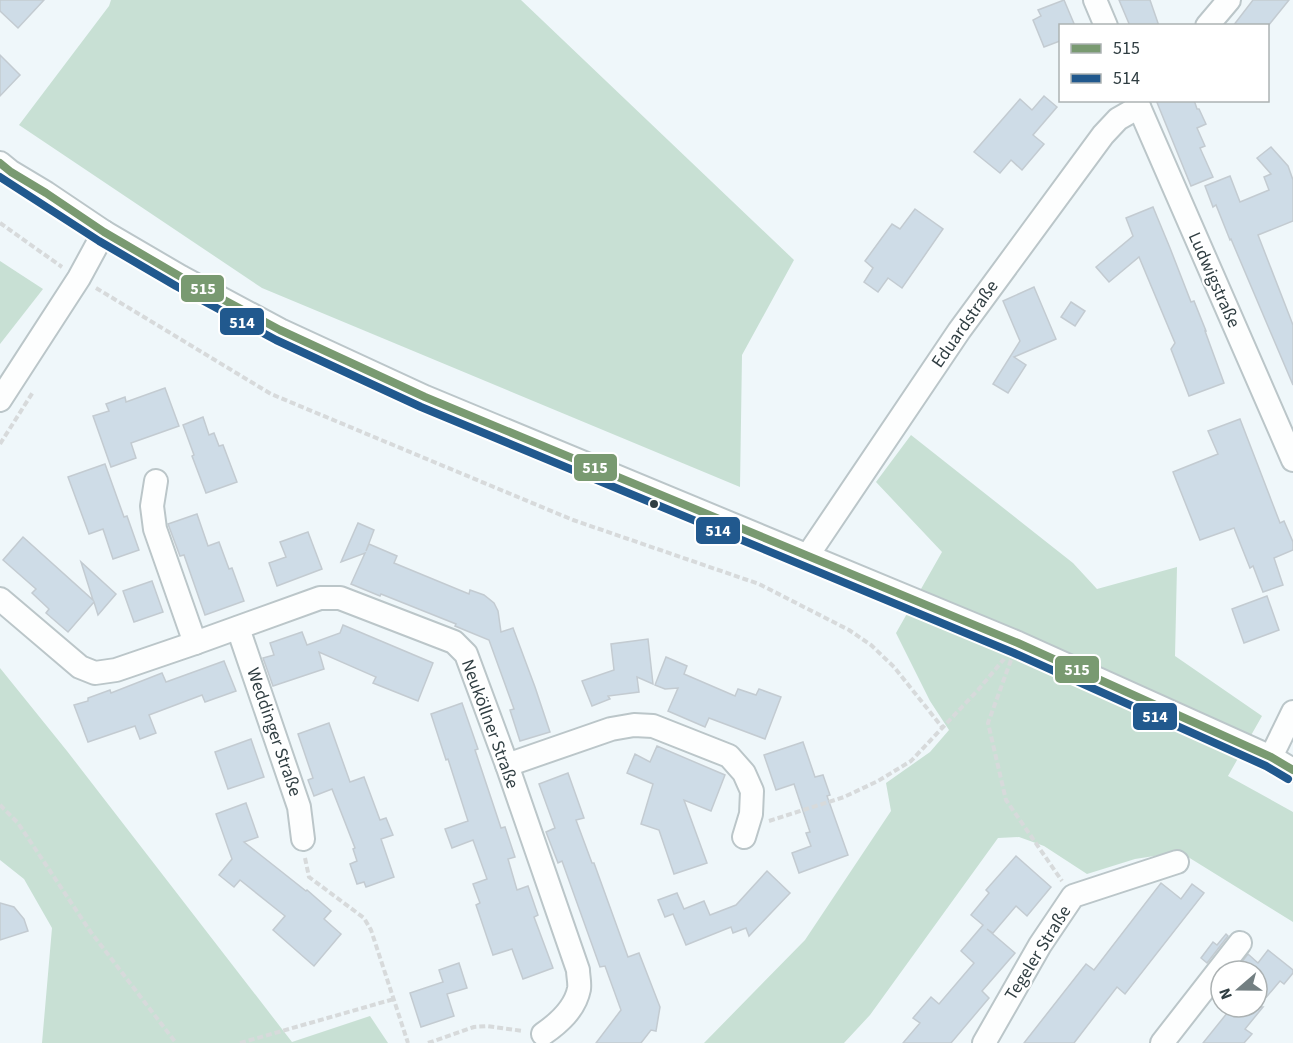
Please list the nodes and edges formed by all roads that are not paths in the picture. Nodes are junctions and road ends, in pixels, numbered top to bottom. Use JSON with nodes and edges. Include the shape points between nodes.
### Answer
{"nodes":[{"id":1,"x":1095,"y":0,"type":"edge"},
{"id":2,"x":1229,"y":0,"type":"edge"},
{"id":3,"x":1105,"y":24,"type":"edge"},
{"id":4,"x":1209,"y":24,"type":"edge"},
{"id":5,"x":1138,"y":104,"type":"edge"},
{"id":6,"x":0,"y":163,"type":"edge"},
{"id":7,"x":104,"y":232,"type":"junction"},
{"id":8,"x":0,"y":400,"type":"edge"},
{"id":9,"x":1293,"y":460,"type":"edge"},
{"id":10,"x":156,"y":481,"type":"dead end"},
{"id":11,"x":808,"y":555,"type":"junction"},
{"id":12,"x":0,"y":599,"type":"edge"},
{"id":13,"x":238,"y":628,"type":"junction"},
{"id":14,"x":195,"y":643,"type":"junction"},
{"id":15,"x":1293,"y":712,"type":"edge"},
{"id":16,"x":1271,"y":757,"type":"junction"},
{"id":17,"x":507,"y":765,"type":"junction"},
{"id":18,"x":1293,"y":770,"type":"edge"},
{"id":19,"x":745,"y":833,"type":"road end"},
{"id":20,"x":303,"y":839,"type":"road end"},
{"id":21,"x":1177,"y":862,"type":"dead end"},
{"id":22,"x":1240,"y":943,"type":"dead end"},
{"id":23,"x":543,"y":1034,"type":"road end"},
{"id":24,"x":984,"y":1043,"type":"edge"},
{"id":25,"x":1162,"y":1043,"type":"edge"}],
"edges":[{"from":1,"to":3,"type":"street"},
{"from":2,"to":4,"type":"street"},
{"from":5,"to":9,"type":"street","name":"Ludwigstraße"},
{"from":5,"to":11,"type":"street","name":"Eduardstraße","via":[[1103,135],[960,331]]},
{"from":6,"to":7,"type":"street"},
{"from":7,"to":8,"type":"street"},
{"from":7,"to":11,"type":"street","via":[[291,335],[425,397]]},
{"from":10,"to":14,"type":"street","via":[[152,506],[155,529]]},
{"from":11,"to":16,"type":"street","via":[[1018,643]]},
{"from":12,"to":14,"type":"street","name":"Neuköllner Straße","via":[[80,667],[95,673]]},
{"from":13,"to":14,"type":"street","name":"Neuköllner Straße"},
{"from":13,"to":17,"type":"street","name":"Neuköllner Straße","via":[[320,598],[340,598],[454,642],[466,654]]},
{"from":13,"to":20,"type":"street","name":"Weddinger Straße","via":[[299,807]]},
{"from":15,"to":16,"type":"street"},
{"from":16,"to":18,"type":"street"},
{"from":17,"to":19,"type":"street","via":[[611,729],[652,726],[729,756],[744,773],[752,791]]},
{"from":17,"to":23,"type":"street","name":"Neuköllner Straße","via":[[578,970],[579,988],[570,1009]]},
{"from":21,"to":24,"type":"street","name":"Tegeler Straße","via":[[1073,896]]},
{"from":22,"to":25,"type":"street"}]}
